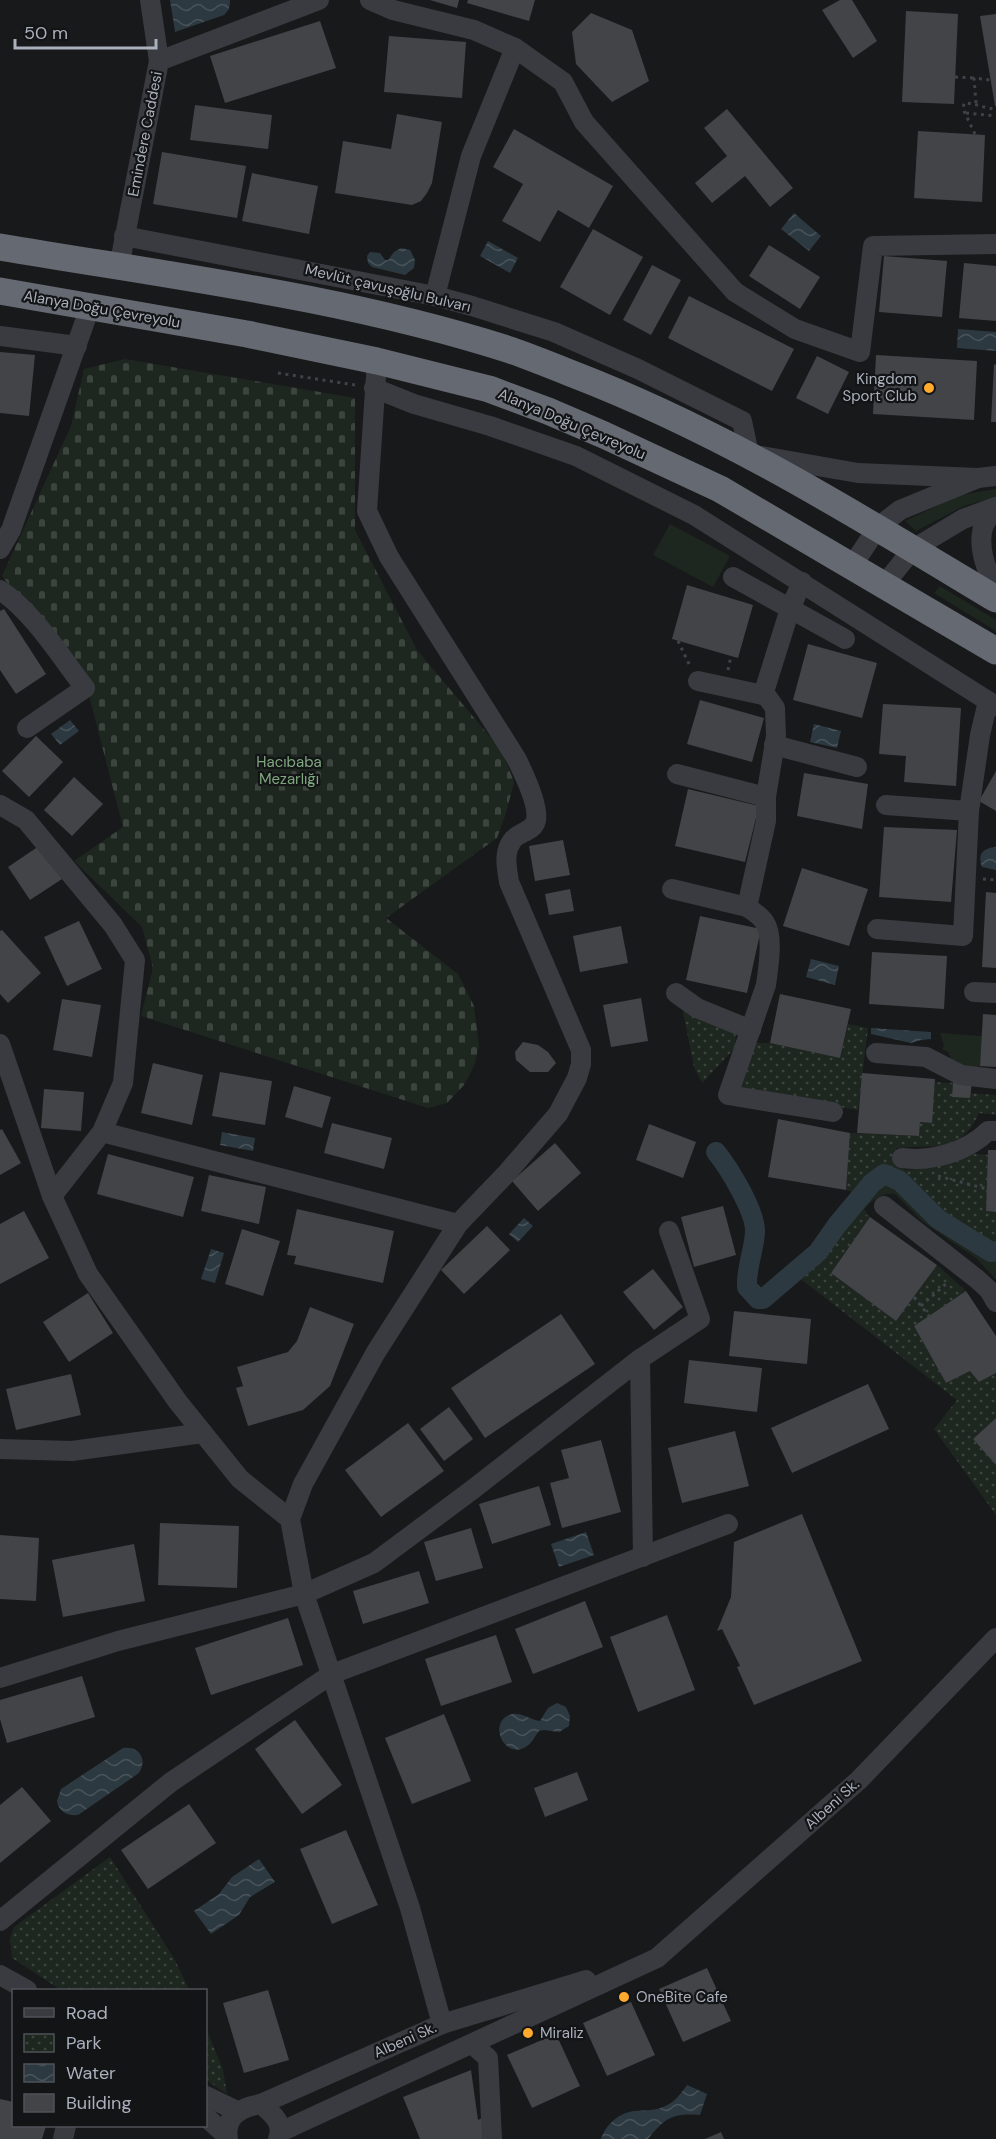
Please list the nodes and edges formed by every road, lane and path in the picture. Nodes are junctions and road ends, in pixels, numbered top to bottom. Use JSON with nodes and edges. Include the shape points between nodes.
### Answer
{"nodes":[{"id":1,"x":150,"y":0,"type":"edge"},
{"id":2,"x":319,"y":0,"type":"edge"},
{"id":3,"x":370,"y":0,"type":"edge"},
{"id":4,"x":515,"y":48,"type":"junction"},
{"id":5,"x":159,"y":61,"type":"junction"},
{"id":6,"x":955,"y":77,"type":"dead end"},
{"id":7,"x":974,"y":78,"type":"junction"},
{"id":8,"x":990,"y":80,"type":"dead end"},
{"id":9,"x":976,"y":104,"type":"junction"},
{"id":10,"x":996,"y":109,"type":"edge"},
{"id":11,"x":966,"y":113,"type":"junction"},
{"id":12,"x":996,"y":116,"type":"edge"},
{"id":13,"x":975,"y":134,"type":"dead end"},
{"id":14,"x":124,"y":236,"type":"junction"},
{"id":15,"x":996,"y":244,"type":"edge"},
{"id":16,"x":0,"y":247,"type":"edge"},
{"id":17,"x":119,"y":267,"type":"junction"},
{"id":18,"x":0,"y":291,"type":"edge"},
{"id":19,"x":435,"y":296,"type":"junction"},
{"id":20,"x":90,"y":307,"type":"junction"},
{"id":21,"x":0,"y":336,"type":"edge"},
{"id":22,"x":77,"y":346,"type":"junction"},
{"id":23,"x":377,"y":360,"type":"junction"},
{"id":24,"x":278,"y":373,"type":"dead end"},
{"id":25,"x":375,"y":388,"type":"junction"},
{"id":26,"x":749,"y":454,"type":"junction"},
{"id":27,"x":987,"y":477,"type":"edge"},
{"id":28,"x":996,"y":507,"type":"edge"},
{"id":29,"x":878,"y":527,"type":"junction"},
{"id":30,"x":0,"y":549,"type":"edge"},
{"id":31,"x":913,"y":549,"type":"junction"},
{"id":32,"x":852,"y":567,"type":"junction"},
{"id":33,"x":733,"y":577,"type":"dead end"},
{"id":34,"x":802,"y":582,"type":"junction"},
{"id":35,"x":996,"y":584,"type":"edge"},
{"id":36,"x":883,"y":586,"type":"junction"},
{"id":37,"x":0,"y":590,"type":"edge"},
{"id":38,"x":996,"y":599,"type":"edge"},
{"id":39,"x":790,"y":609,"type":"junction"},
{"id":40,"x":845,"y":639,"type":"dead end"},
{"id":41,"x":678,"y":640,"type":"dead end"},
{"id":42,"x":996,"y":651,"type":"edge"},
{"id":43,"x":698,"y":681,"type":"joint"},
{"id":44,"x":763,"y":695,"type":"junction"},
{"id":45,"x":992,"y":704,"type":"edge"},
{"id":46,"x":27,"y":728,"type":"dead end"},
{"id":47,"x":774,"y":745,"type":"junction"},
{"id":48,"x":857,"y":767,"type":"dead end"},
{"id":49,"x":677,"y":774,"type":"dead end"},
{"id":50,"x":766,"y":797,"type":"junction"},
{"id":51,"x":0,"y":805,"type":"edge"},
{"id":52,"x":885,"y":805,"type":"dead end"},
{"id":53,"x":969,"y":811,"type":"junction"},
{"id":54,"x":672,"y":889,"type":"dead end"},
{"id":55,"x":747,"y":907,"type":"junction"},
{"id":56,"x":877,"y":929,"type":"dead end"},
{"id":57,"x":975,"y":992,"type":"dead end"},
{"id":58,"x":676,"y":993,"type":"dead end"},
{"id":59,"x":996,"y":993,"type":"edge"},
{"id":60,"x":751,"y":1030,"type":"junction"},
{"id":61,"x":0,"y":1044,"type":"edge"},
{"id":62,"x":876,"y":1053,"type":"dead end"},
{"id":63,"x":996,"y":1079,"type":"edge"},
{"id":64,"x":832,"y":1112,"type":"dead end"},
{"id":65,"x":996,"y":1131,"type":"edge"},
{"id":66,"x":102,"y":1132,"type":"junction"},
{"id":67,"x":910,"y":1159,"type":"joint"},
{"id":68,"x":987,"y":1189,"type":"dead end"},
{"id":69,"x":52,"y":1196,"type":"junction"},
{"id":70,"x":884,"y":1206,"type":"dead end"},
{"id":71,"x":458,"y":1224,"type":"junction"},
{"id":72,"x":669,"y":1231,"type":"dead end"},
{"id":73,"x":963,"y":1269,"type":"junction"},
{"id":74,"x":914,"y":1297,"type":"dead end"},
{"id":75,"x":996,"y":1302,"type":"edge"},
{"id":76,"x":921,"y":1306,"type":"junction"},
{"id":77,"x":929,"y":1316,"type":"dead end"},
{"id":78,"x":640,"y":1359,"type":"junction"},
{"id":79,"x":203,"y":1433,"type":"junction"},
{"id":80,"x":0,"y":1449,"type":"edge"},
{"id":81,"x":290,"y":1520,"type":"junction"},
{"id":82,"x":728,"y":1524,"type":"dead end"},
{"id":83,"x":643,"y":1557,"type":"junction"},
{"id":84,"x":303,"y":1594,"type":"junction"},
{"id":85,"x":996,"y":1638,"type":"edge"},
{"id":86,"x":332,"y":1674,"type":"junction"},
{"id":87,"x":0,"y":1678,"type":"edge"},
{"id":88,"x":0,"y":1921,"type":"edge"},
{"id":89,"x":657,"y":1958,"type":"junction"},
{"id":90,"x":0,"y":1975,"type":"edge"},
{"id":91,"x":25,"y":1989,"type":"edge"},
{"id":92,"x":442,"y":2024,"type":"junction"},
{"id":93,"x":472,"y":2044,"type":"junction"},
{"id":94,"x":207,"y":2096,"type":"edge"},
{"id":95,"x":261,"y":2104,"type":"junction"},
{"id":96,"x":237,"y":2111,"type":"junction"},
{"id":97,"x":207,"y":2118,"type":"edge"},
{"id":98,"x":279,"y":2136,"type":"edge"},
{"id":99,"x":228,"y":2138,"type":"edge"},
{"id":100,"x":492,"y":2139,"type":"edge"}],
"edges":[{"from":1,"to":5,"type":"street","name":"Emindere Caddesi"},
{"from":2,"to":5,"type":"street"},
{"from":3,"to":4,"type":"street","via":[[393,10],[474,30]]},
{"from":4,"to":15,"type":"street","via":[[563,82],[584,122],[735,292],[795,329],[860,352],[873,246]]},
{"from":4,"to":19,"type":"street","via":[[471,156]]},
{"from":5,"to":14,"type":"street","name":"Emindere Caddesi"},
{"from":6,"to":7,"type":"path"},
{"from":7,"to":8,"type":"path"},
{"from":7,"to":9,"type":"path"},
{"from":9,"to":10,"type":"path"},
{"from":9,"to":11,"type":"path","via":[[964,103]]},
{"from":11,"to":12,"type":"path"},
{"from":11,"to":13,"type":"path"},
{"from":14,"to":17,"type":"street","name":"Emindere Caddesi"},
{"from":14,"to":19,"type":"street","name":"Mevlüt çavuşoğlu Bulvarı"},
{"from":16,"to":17,"type":"highway"},
{"from":17,"to":26,"type":"highway","via":[[354,308],[440,329],[512,351],[615,391]]},
{"from":18,"to":20,"type":"highway","name":"Alanya Doğu Çevreyolu"},
{"from":19,"to":26,"type":"street","name":"Mevlüt çavuşoğlu Bulvarı","via":[[554,332],[742,421]]},
{"from":20,"to":22,"type":"street"},
{"from":20,"to":23,"type":"highway","name":"Alanya Doğu Çevreyolu"},
{"from":21,"to":22,"type":"street"},
{"from":22,"to":30,"type":"street","via":[[11,530]]},
{"from":23,"to":25,"type":"street"},
{"from":23,"to":32,"type":"highway","name":"Alanya Doğu Çevreyolu","via":[[489,389],[604,435],[720,489]]},
{"from":24,"to":25,"type":"path"},
{"from":25,"to":34,"type":"street","via":[[576,456],[694,515]]},
{"from":25,"to":71,"type":"street","via":[[367,511],[389,557],[530,786],[536,819],[533,826],[513,839],[506,860],[509,882],[580,1050],[577,1078],[558,1114]]},
{"from":26,"to":27,"type":"street","via":[[858,473]]},
{"from":26,"to":29,"type":"highway"},
{"from":27,"to":29,"type":"street","via":[[900,510]]},
{"from":28,"to":31,"type":"street","via":[[963,519]]},
{"from":28,"to":35,"type":"street","via":[[982,528],[982,551],[988,574]]},
{"from":29,"to":31,"type":"highway"},
{"from":29,"to":32,"type":"street"},
{"from":31,"to":36,"type":"street"},
{"from":31,"to":38,"type":"highway"},
{"from":32,"to":36,"type":"highway","name":"Alanya Doğu Çevreyolu"},
{"from":33,"to":39,"type":"street"},
{"from":34,"to":39,"type":"street"},
{"from":34,"to":45,"type":"street"},
{"from":36,"to":42,"type":"highway","name":"Alanya Doğu Çevreyolu"},
{"from":37,"to":46,"type":"street","via":[[27,612],[85,688]]},
{"from":39,"to":40,"type":"street"},
{"from":39,"to":44,"type":"street"},
{"from":41,"to":43,"type":"path"},
{"from":43,"to":44,"type":"street"},
{"from":44,"to":47,"type":"street","via":[[775,708]]},
{"from":45,"to":53,"type":"street","via":[[980,735]]},
{"from":47,"to":48,"type":"street"},
{"from":47,"to":50,"type":"street"},
{"from":49,"to":50,"type":"street"},
{"from":50,"to":55,"type":"street","via":[[766,821]]},
{"from":51,"to":66,"type":"street","via":[[26,820],[113,925],[135,960],[123,1083]]},
{"from":52,"to":53,"type":"street"},
{"from":53,"to":56,"type":"street","via":[[963,936]]},
{"from":54,"to":55,"type":"street"},
{"from":55,"to":60,"type":"street","via":[[765,922],[769,938],[766,985]]},
{"from":57,"to":59,"type":"street"},
{"from":58,"to":60,"type":"street","via":[[697,1008]]},
{"from":60,"to":64,"type":"street","via":[[728,1095]]},
{"from":61,"to":69,"type":"street"},
{"from":62,"to":63,"type":"street","via":[[926,1057],[961,1075]]},
{"from":65,"to":67,"type":"street","via":[[988,1131],[954,1152]]},
{"from":66,"to":69,"type":"street"},
{"from":66,"to":71,"type":"street"},
{"from":67,"to":68,"type":"path","via":[[936,1176]]},
{"from":69,"to":79,"type":"street","via":[[88,1274]]},
{"from":70,"to":73,"type":"street"},
{"from":71,"to":81,"type":"street","via":[[376,1352],[303,1484]]},
{"from":72,"to":78,"type":"street","via":[[700,1319]]},
{"from":73,"to":75,"type":"street","via":[[989,1290]]},
{"from":73,"to":76,"type":"path"},
{"from":74,"to":76,"type":"path"},
{"from":76,"to":77,"type":"path"},
{"from":78,"to":83,"type":"street"},
{"from":78,"to":84,"type":"street","via":[[375,1563]]},
{"from":79,"to":80,"type":"street","via":[[72,1451]]},
{"from":79,"to":81,"type":"street","via":[[240,1479]]},
{"from":81,"to":84,"type":"street"},
{"from":82,"to":83,"type":"street"},
{"from":83,"to":86,"type":"street"},
{"from":84,"to":86,"type":"street"},
{"from":84,"to":87,"type":"street","via":[[118,1641]]},
{"from":85,"to":89,"type":"street","name":"Albeni Sk.","via":[[859,1780]]},
{"from":86,"to":88,"type":"street","via":[[171,1782]]},
{"from":86,"to":92,"type":"street","via":[[410,1908]]},
{"from":89,"to":92,"type":"street","name":"Albeni Sk."},
{"from":89,"to":93,"type":"street","name":"Albeni Sk."},
{"from":90,"to":91,"type":"street"},
{"from":92,"to":95,"type":"street","name":"Albeni Sk."},
{"from":93,"to":98,"type":"street","name":"Albeni Sk."},
{"from":93,"to":100,"type":"street","via":[[488,2058]]},
{"from":94,"to":96,"type":"street"},
{"from":95,"to":96,"type":"street","name":"Albeni Sk."},
{"from":95,"to":98,"type":"street","via":[[279,2123]]},
{"from":96,"to":99,"type":"street","via":[[230,2120]]},
{"from":97,"to":99,"type":"street"}]}
